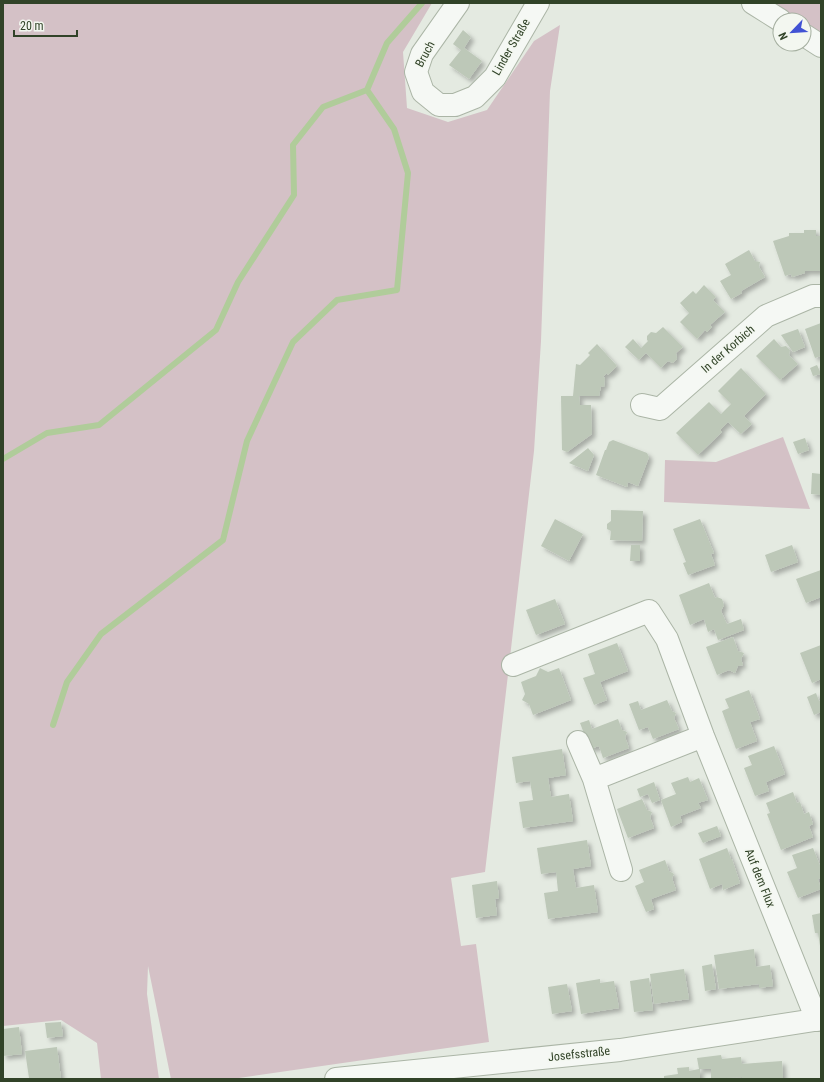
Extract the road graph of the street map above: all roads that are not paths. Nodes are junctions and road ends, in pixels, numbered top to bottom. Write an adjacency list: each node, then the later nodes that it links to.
1 (458, 3): 7 (street, Bruch)
2 (538, 3): 7 (street, Linder Straße)
3 (753, 3): 4 (street)
4 (772, 15)
5 (812, 40): 6 (street)
6 (821, 46)
7 (439, 105)
8 (821, 296): 9 (street, In der Korbich)
9 (642, 405)
10 (513, 665): 11 (street, Auf dem Flux)
11 (703, 736): 13 (street); 15 (street, Auf dem Flux)
12 (578, 742): 13 (street)
13 (594, 779): 14 (street)
14 (621, 870)
15 (819, 1020): 16 (street, Josefsstraße)
16 (336, 1079)

